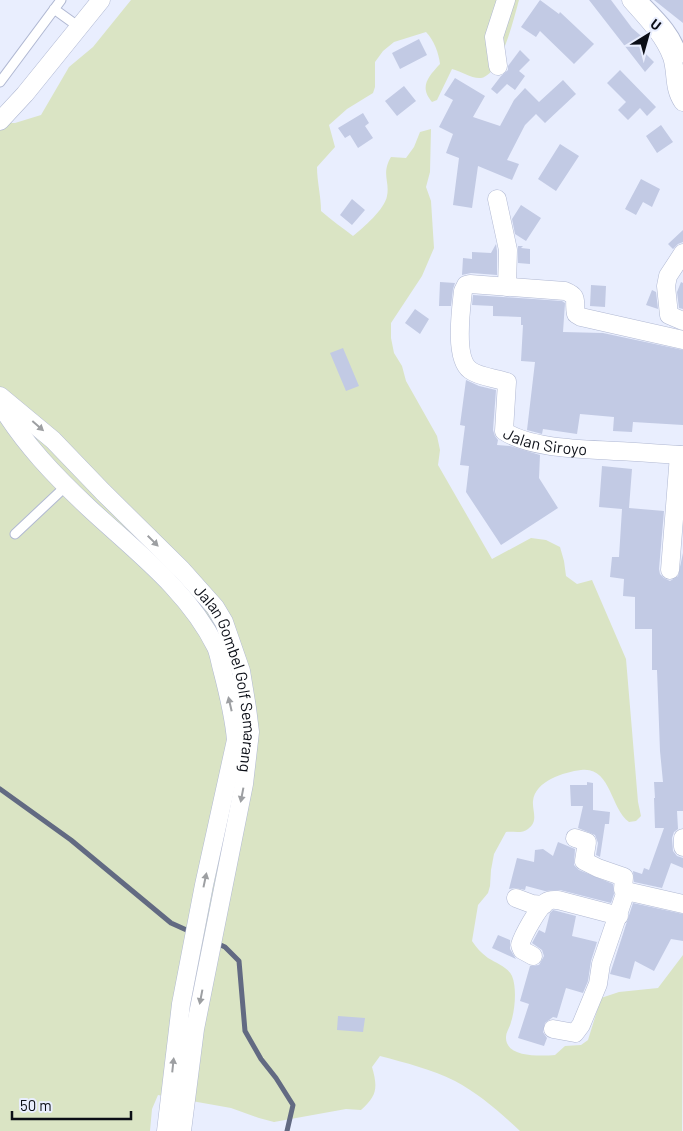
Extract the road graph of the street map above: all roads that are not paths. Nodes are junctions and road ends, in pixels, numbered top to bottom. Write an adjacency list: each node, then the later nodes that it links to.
1 (61, 0): 6 (lane)
2 (101, 0): 7 (street)
3 (506, 0): 9 (street)
4 (631, 0): 8 (street)
5 (643, 0): 8 (lane)
6 (54, 9): 7 (lane); 10 (lane)
7 (79, 27): 12 (street)
8 (680, 62): 11 (street)
9 (498, 66)
10 (0, 82)
11 (683, 102)
12 (0, 121)
13 (497, 199): 15 (street)
14 (683, 253): 16 (street)
15 (507, 287): 17 (street); 20 (street, Jalan Siroyo)
16 (683, 320)
17 (683, 340)
18 (0, 396): 22 (street, Jalan Gombel Golf Semarang, one-way to 22)
19 (0, 404): 21 (street, Jalan Gombel Golf Semarang)
20 (681, 455): 25 (street, Jalan Siroyo)
21 (66, 486): 23 (street, Jalan Gombel Golf Semarang); 24 (lane)
22 (103, 492): 23 (street); 27 (street, Jalan Gombel Golf Semarang, one-way to 27)
23 (88, 508): 27 (street, Jalan Gombel Golf Semarang)
24 (15, 534)
25 (677, 548): 26 (street, Jalan Siroyo)
26 (670, 570)
27 (224, 646): 36 (street, Jalan Gombel Golf Semarang, one-way to 27); 37 (street, Jalan Gombel Golf Semarang, one-way to 37)
28 (575, 838): 31 (street)
29 (683, 838): 30 (street)
30 (683, 847)
31 (626, 891): 33 (street); 35 (street)
32 (516, 898): 34 (street)
33 (683, 904)
34 (544, 905): 35 (street); 38 (street)
35 (619, 916): 39 (street)
36 (193, 939): 37 (street); 40 (street, Jalan Gombel Golf Semarang, one-way to 36)
37 (211, 947): 41 (street, Jalan Gombel Golf Semarang, one-way to 41)
38 (533, 956)
39 (553, 1029)
40 (166, 1131)
41 (182, 1131)

